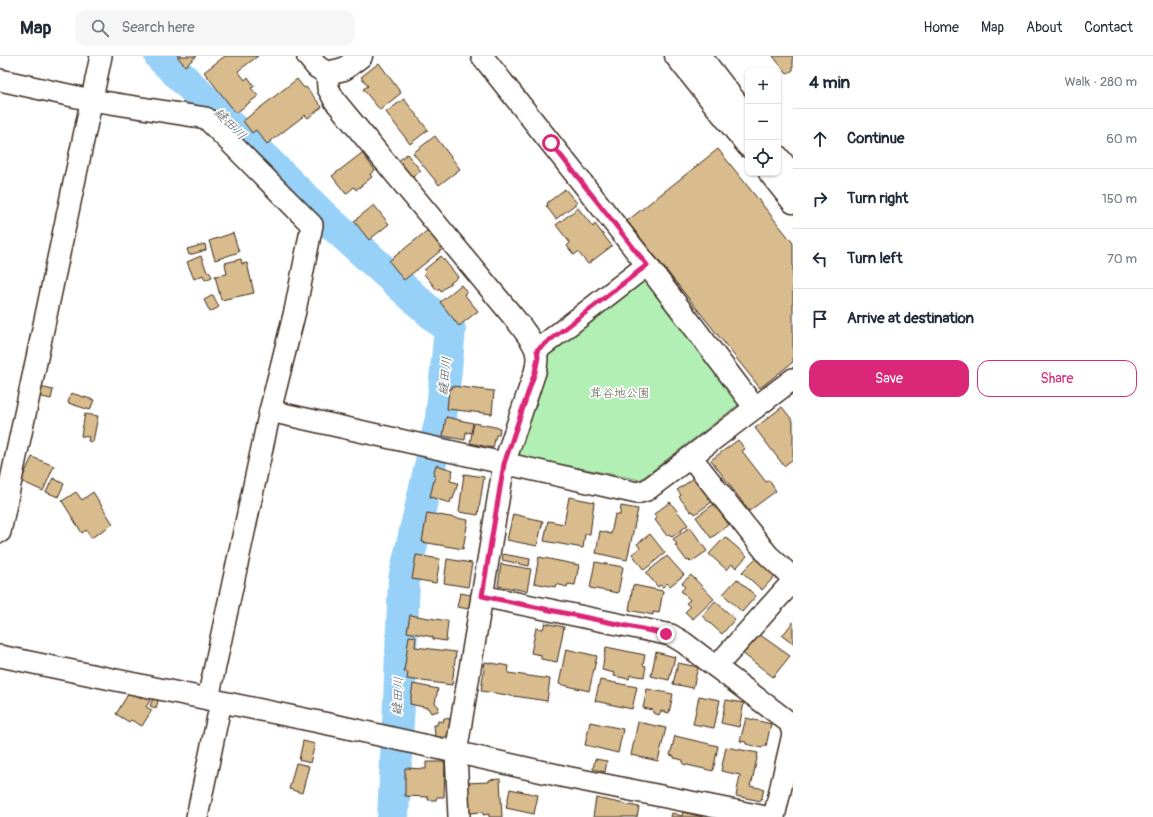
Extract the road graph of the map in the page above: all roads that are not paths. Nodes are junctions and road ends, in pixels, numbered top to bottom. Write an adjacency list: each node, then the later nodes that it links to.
1 (101, 56): 9 (street)
2 (308, 56): 7 (street)
3 (361, 56): 7 (street)
4 (482, 56): 16 (street)
5 (676, 56): 11 (street)
6 (700, 56): 10 (street)
7 (326, 73): 17 (street)
8 (0, 80): 9 (street)
9 (91, 100): 20 (street); 23 (street)
10 (745, 114)
11 (745, 142)
12 (781, 161): 14 (street)
13 (772, 176): 15 (street)
14 (793, 176)
15 (793, 202)
16 (647, 265): 17 (street); 19 (street)
17 (537, 350): 22 (street)
18 (793, 379): 19 (street)
19 (755, 408): 21 (street)
20 (270, 411): 22 (street); 29 (street)
21 (691, 457): 22 (street); 24 (street)
22 (504, 464): 26 (street)
23 (0, 532)
24 (793, 578)
25 (793, 581): 28 (street)
26 (482, 596): 28 (street); 30 (street)
27 (0, 656): 29 (street)
28 (716, 667): 31 (street)
29 (214, 701): 30 (street); 32 (street)
30 (456, 753): 33 (street); 34 (street)
31 (791, 755): 35 (street)
32 (197, 817)
33 (459, 817)
34 (766, 817)
35 (774, 817)

